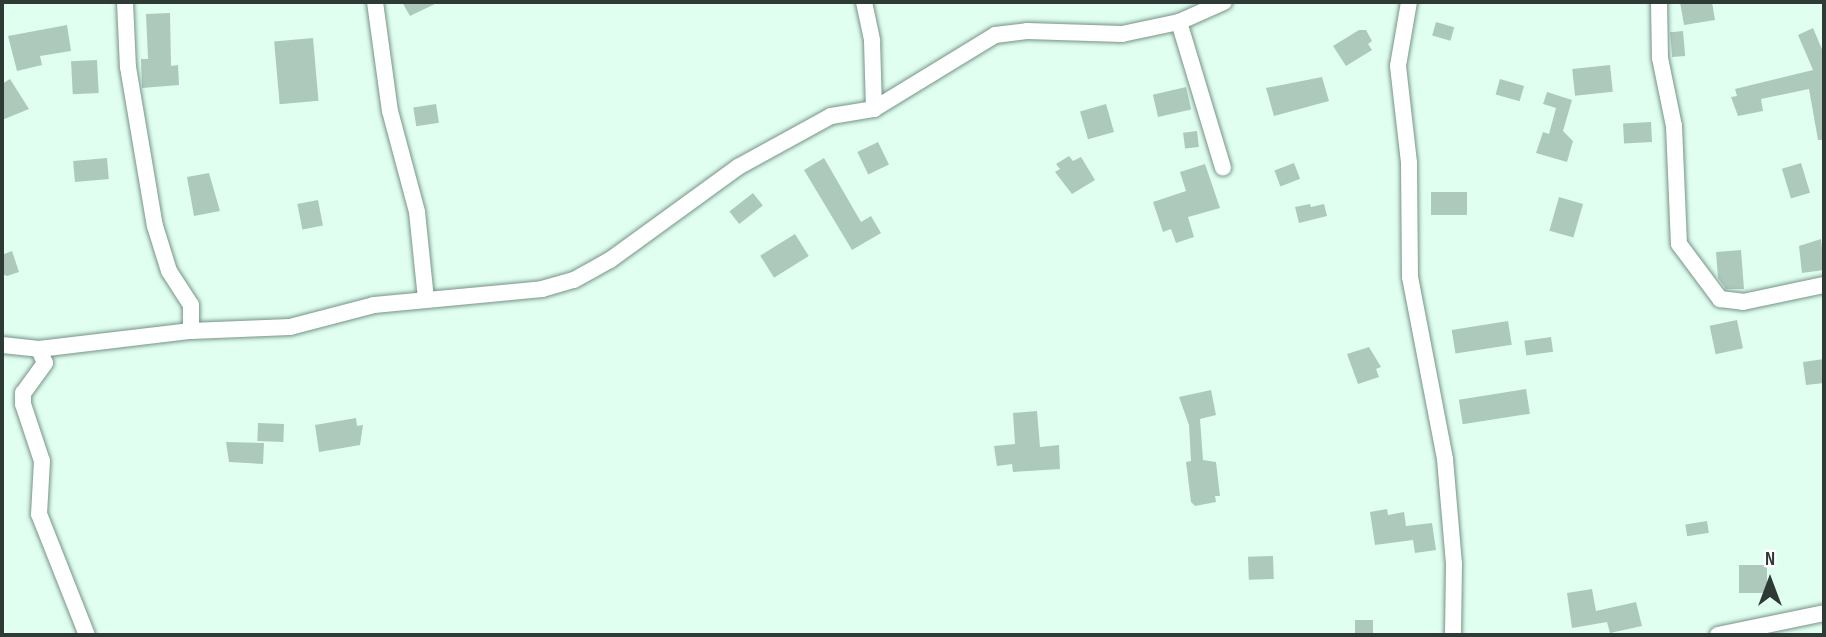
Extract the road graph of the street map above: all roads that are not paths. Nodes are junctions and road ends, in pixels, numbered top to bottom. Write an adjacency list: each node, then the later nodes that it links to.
1 (125, 2): 12 (street)
2 (374, 2): 11 (street)
3 (864, 2): 8 (street)
4 (1224, 2): 7 (street)
5 (1409, 2): 17 (street)
6 (1659, 2): 10 (street)
7 (1179, 22): 8 (street); 9 (street)
8 (874, 109): 11 (street)
9 (1223, 168)
10 (1824, 285)
11 (426, 299): 12 (street)
12 (191, 331): 14 (street)
13 (2, 345): 14 (street)
14 (39, 349): 16 (street)
15 (1824, 613): 18 (street)
16 (87, 635)
17 (1454, 635)
18 (1718, 635)

